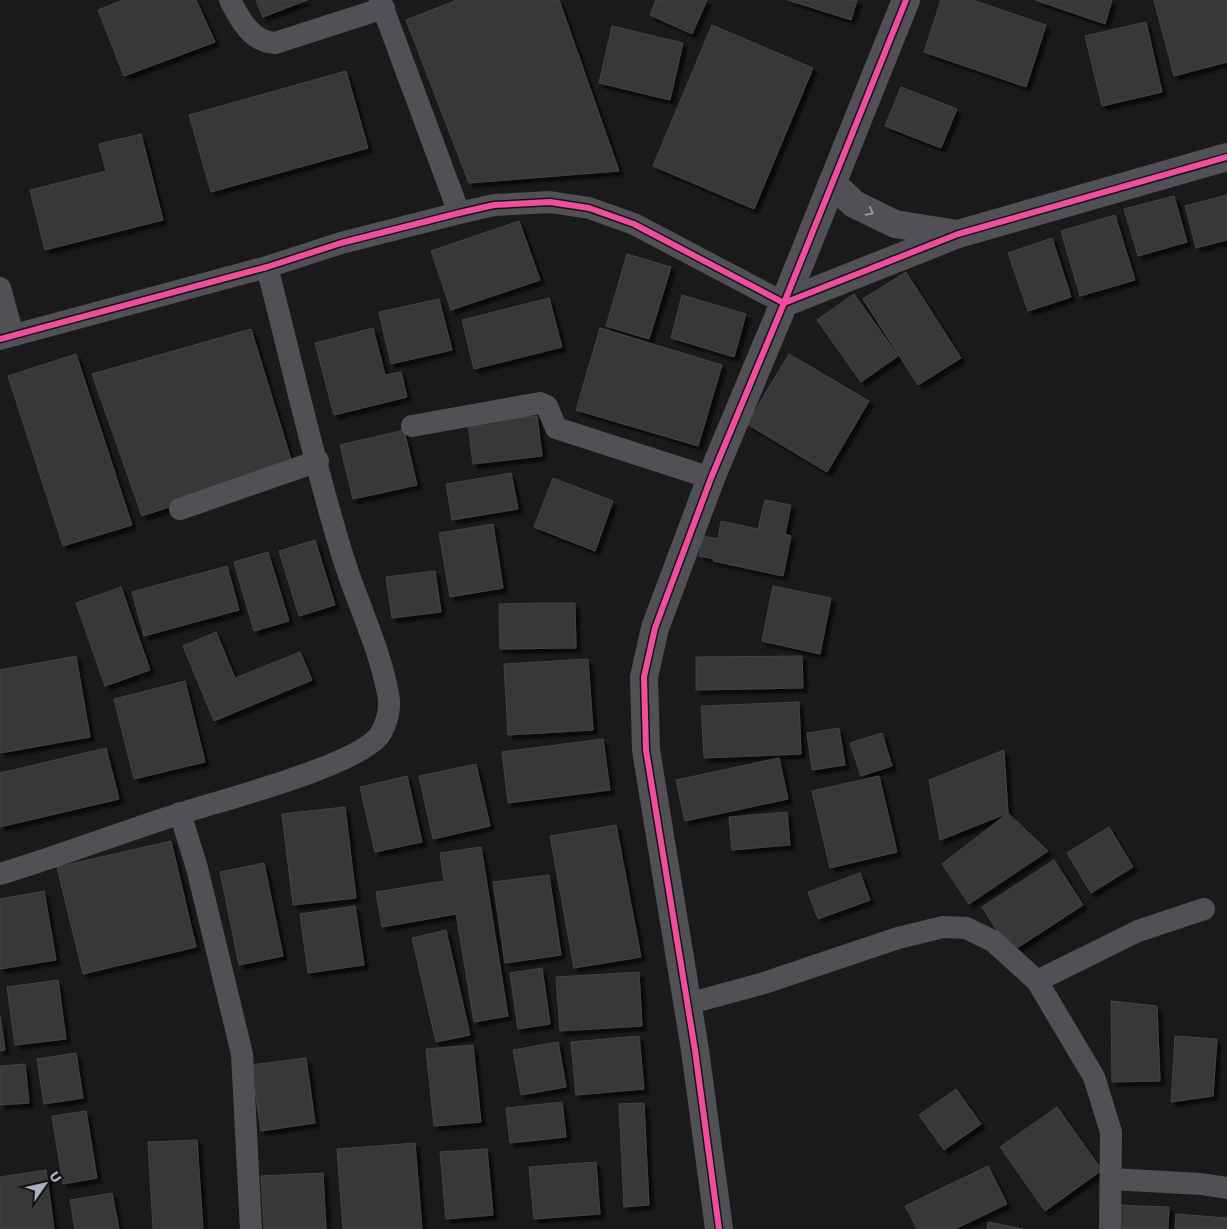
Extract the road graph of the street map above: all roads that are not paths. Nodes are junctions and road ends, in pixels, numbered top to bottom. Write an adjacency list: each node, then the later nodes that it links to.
1 (230, 0): 3 (street)
2 (906, 0): 5 (street)
3 (382, 4): 6 (street)
4 (1227, 157): 7 (street)
5 (832, 182): 7 (street, one-way to 7); 10 (street)
6 (459, 213): 8 (street); 10 (street)
7 (958, 234): 10 (street)
8 (267, 267): 11 (street); 13 (street)
9 (0, 288): 11 (street)
10 (784, 303): 14 (street)
11 (6, 337)
12 (412, 426): 14 (street)
13 (318, 462): 15 (street); 16 (street)
14 (711, 478): 20 (street)
15 (180, 509)
16 (180, 813): 17 (street); 23 (street)
17 (0, 874)
18 (1204, 910): 19 (street)
19 (1037, 981): 20 (street); 21 (street)
20 (687, 1004): 24 (street)
21 (1111, 1179): 22 (street); 25 (street)
22 (1227, 1188)
23 (251, 1229)
24 (719, 1229)
25 (1110, 1229)

